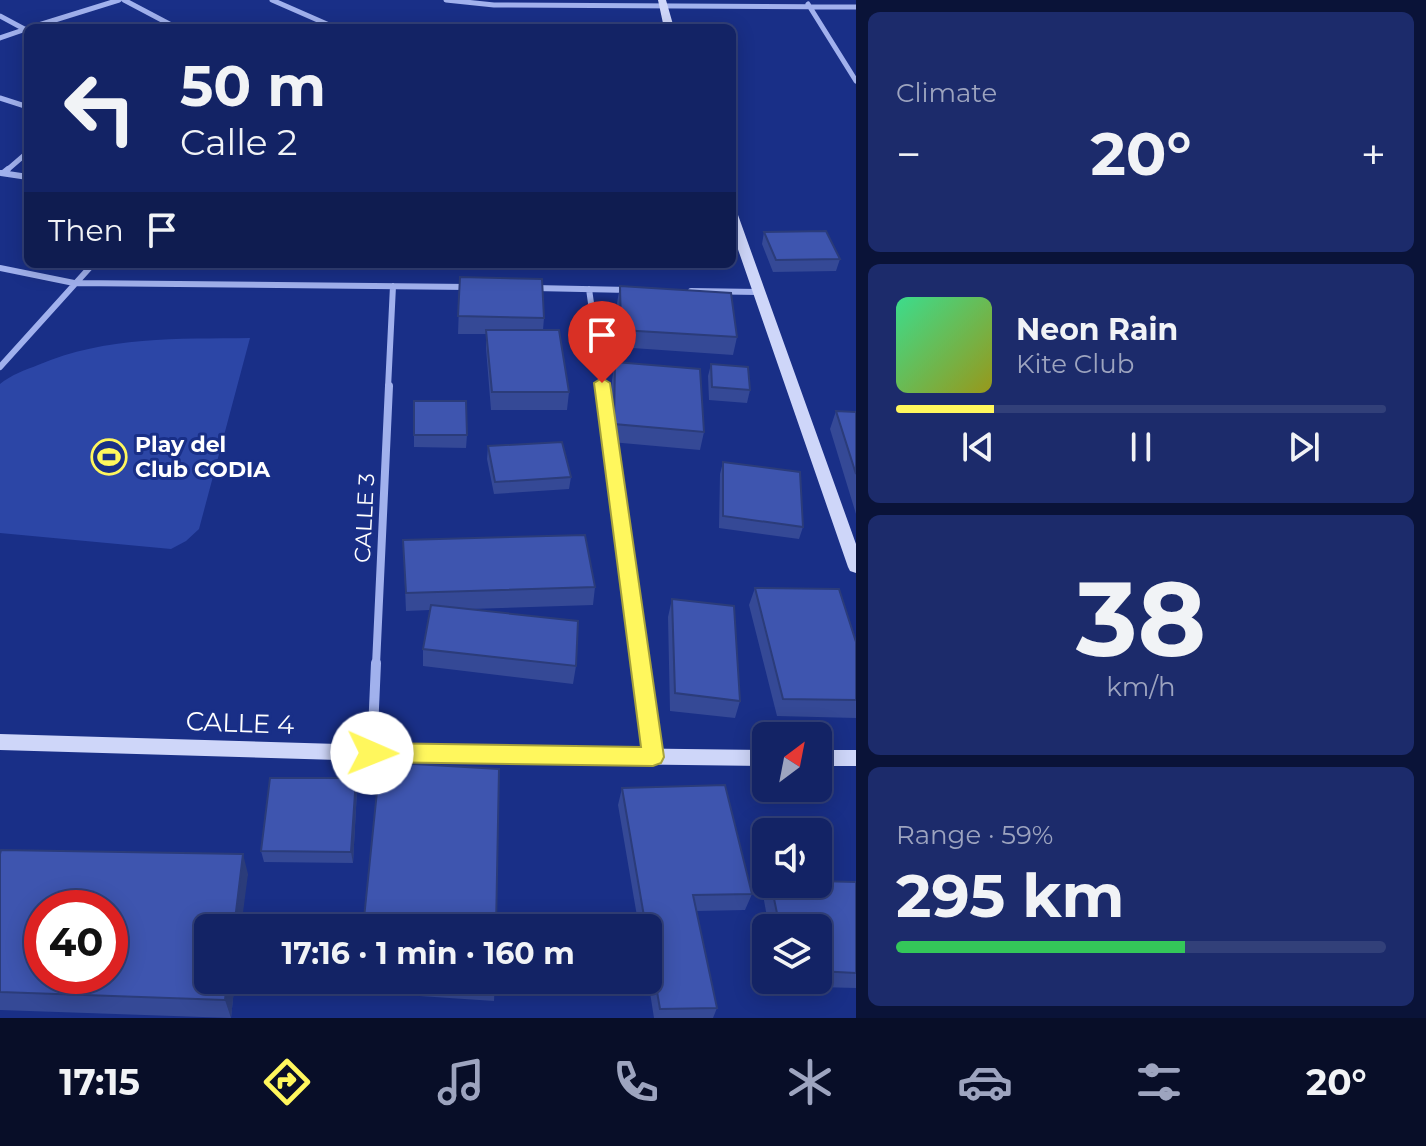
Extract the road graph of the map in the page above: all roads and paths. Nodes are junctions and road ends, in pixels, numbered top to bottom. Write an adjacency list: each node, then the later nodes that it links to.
1 (122, 0): 8 (street); 9 (street)
2 (272, 0): 10 (street)
3 (446, 0): 5 (street)
4 (807, 2): 5 (street); 6 (street); 15 (street)
5 (663, 3): 11 (street)
6 (856, 7)
7 (0, 16): 12 (street)
8 (44, 24)
9 (169, 24)
10 (327, 24)
11 (668, 24)
12 (24, 27)
13 (24, 30): 14 (street)
14 (0, 38)
15 (855, 78)
16 (0, 98): 17 (street)
17 (24, 106)
18 (24, 155): 19 (street)
19 (1, 173): 20 (street)
20 (24, 176)
21 (736, 227): 31 (street)
22 (0, 268): 24 (street)
23 (89, 268): 24 (street)
24 (74, 283): 25 (street); 32 (street)
25 (393, 286): 26 (street); 35 (street, CALLE 3)
26 (483, 287)
27 (529, 288): 28 (street)
28 (589, 289): 29 (street); 36 (street)
29 (635, 290)
30 (681, 290): 31 (street)
31 (758, 292): 33 (street)
32 (0, 367)
33 (856, 567)
34 (0, 742): 35 (street, CALLE 4)
35 (372, 753): 36 (street, CALLE 4)
36 (653, 757): 37 (street, CALLE 4)
37 (752, 758)
38 (832, 758): 39 (street)
39 (856, 758)

